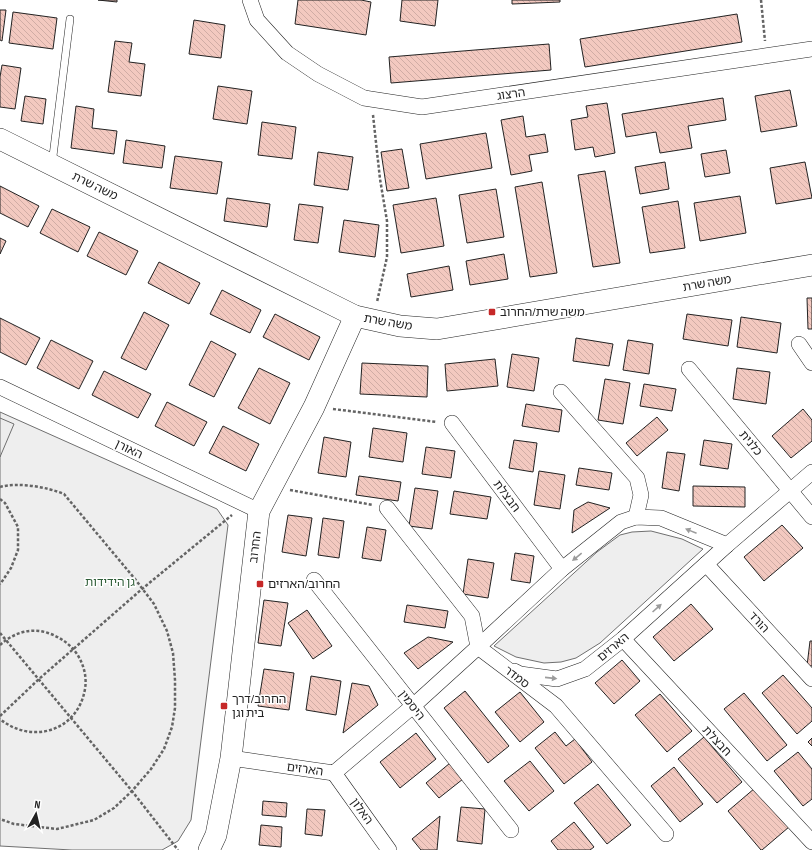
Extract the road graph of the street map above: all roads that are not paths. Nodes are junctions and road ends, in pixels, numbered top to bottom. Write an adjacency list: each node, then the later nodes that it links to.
1 (250, 0): 3 (street, הרצוג)
2 (70, 19): 5 (lane)
3 (812, 49)
4 (0, 139): 5 (street, משה שרת)
5 (52, 165): 7 (street, משה שרת)
6 (812, 265): 7 (street, משה שרת)
7 (364, 318): 16 (street, החרוב)
8 (799, 344): 9 (street)
9 (812, 363)
10 (689, 369): 15 (street, כלנית)
11 (0, 387): 16 (street, האורן)
12 (561, 392): 18 (street)
13 (452, 423): 22 (street, חבצלת)
14 (812, 472): 15 (street, הארזים)
15 (790, 491): 19 (street, כלנית); 20 (street, הארזים)
16 (252, 508): 28 (street, החרוב)
17 (387, 508): 25 (street)
18 (636, 517): 20 (street, הארזים, one-way to 18); 22 (street, הארזים, one-way to 22)
19 (812, 517)
20 (727, 545): 21 (street, הארזים)
21 (706, 564): 24 (street, הארזים, one-way to 21); 26 (street, הורד)
22 (562, 569): 25 (street, הארזים)
23 (314, 580): 27 (street, היסמין)
24 (623, 639): 25 (street, הארזים, one-way to 24); 33 (street, חבצלת)
25 (478, 648): 27 (street, הארזים); 32 (street, סמדר)
26 (812, 679)
27 (413, 706): 29 (street, הארזים); 31 (street, היסמין)
28 (230, 758): 29 (street, הארזים); 30 (street, החרוב)
29 (334, 773): 36 (street, האלון)
30 (219, 823): 34 (street, החרוב); 35 (street, החרוב)
31 (510, 830)
32 (666, 834)
33 (812, 842)
34 (208, 850)
35 (222, 850)
36 (389, 850)

